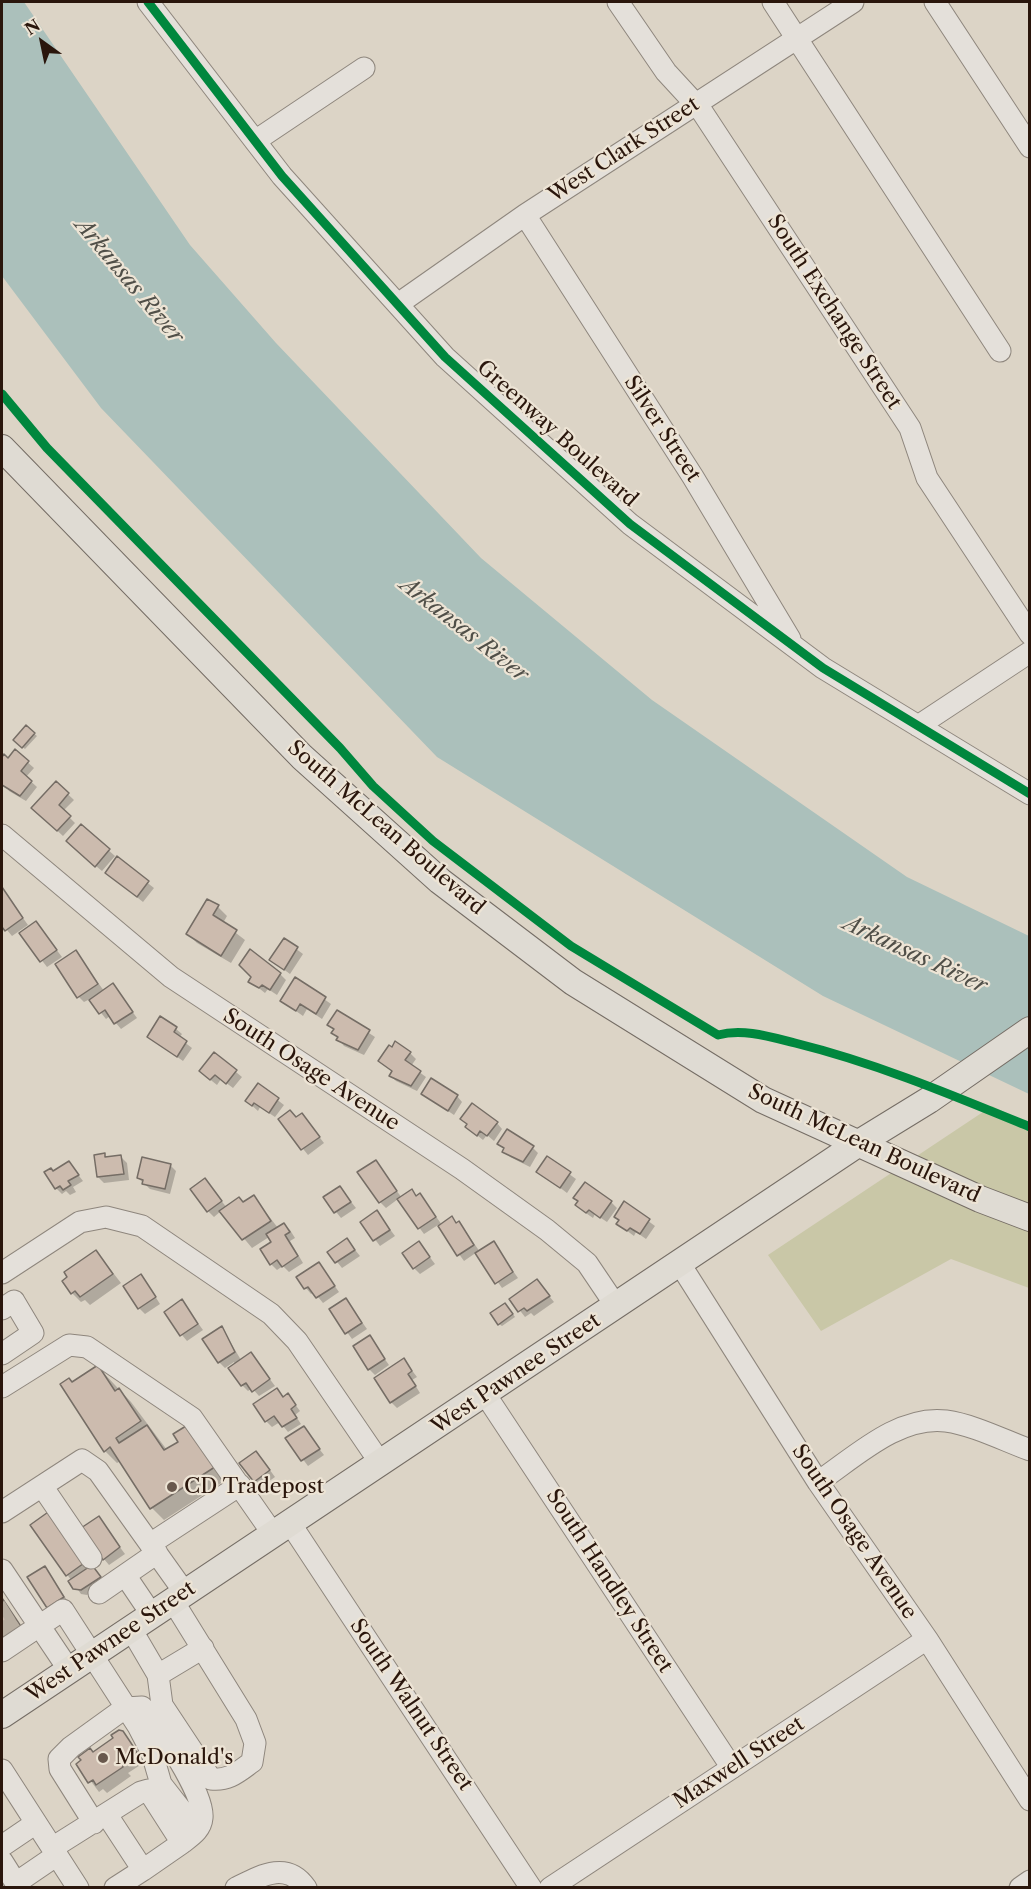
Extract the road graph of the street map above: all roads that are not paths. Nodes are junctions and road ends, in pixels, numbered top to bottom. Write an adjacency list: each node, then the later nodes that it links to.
1 (148, 2): 9 (street, Greenway Boulevard)
2 (618, 2): 8 (street, South Exchange Street)
3 (773, 2): 6 (street)
4 (854, 2): 6 (street, West Clark Street)
5 (935, 2): 10 (street)
6 (797, 38): 8 (street, West Clark Street); 13 (street)
7 (364, 68): 9 (street)
8 (696, 104): 11 (street, West Clark Street); 15 (street, South Exchange Street)
9 (255, 141): 12 (street, Greenway Boulevard)
10 (1029, 147)
11 (525, 215): 12 (street, West Clark Street); 16 (street, Silver Street)
12 (398, 304): 16 (street, Greenway Boulevard)
13 (1000, 351)
14 (2, 448): 22 (main road, South McLean Boulevard)
15 (1029, 634)
16 (793, 646): 18 (street, Greenway Boulevard)
17 (1029, 652): 18 (street)
18 (918, 726): 19 (street, Greenway Boulevard)
19 (1029, 794)
20 (2, 835): 26 (street, South Osage Avenue)
21 (1029, 1030): 22 (main road, West Pawnee Street)
22 (859, 1143): 23 (main road, South McLean Boulevard); 24 (main road, West Pawnee Street)
23 (1029, 1218)
24 (680, 1264): 26 (main road, West Pawnee Street); 33 (street, South Osage Avenue)
25 (2, 1274): 32 (street)
26 (616, 1306): 30 (main road, West Pawnee Street)
27 (2, 1310): 28 (street)
28 (2, 1354)
29 (2, 1387): 34 (street, South Walnut Street)
30 (485, 1394): 32 (main road, West Pawnee Street); 54 (street, South Handley Street)
31 (1029, 1450): 33 (street)
32 (381, 1464): 37 (main road, West Pawnee Street)
33 (818, 1482): 46 (street, South Osage Avenue)
34 (240, 1485): 37 (street, South Walnut Street); 38 (street)
35 (42, 1486): 36 (street); 38 (street); 39 (street)
36 (2, 1512)
37 (282, 1529): 43 (main road, West Pawnee Street); 70 (street, South Walnut Street)
38 (154, 1548): 41 (street); 43 (street)
39 (91, 1558)
40 (2, 1571): 44 (street)
41 (125, 1575): 42 (street); 43 (street)
42 (99, 1593)
43 (170, 1603): 45 (main road, West Pawnee Street); 47 (street)
44 (24, 1615): 48 (street); 49 (street); 50 (street)
45 (131, 1629): 49 (main road, West Pawnee Street); 51 (street)
46 (927, 1639): 54 (street, Maxwell Street); 56 (street, South Osage Avenue)
47 (203, 1648): 51 (street); 51 (street)
48 (2, 1651)
49 (92, 1655): 50 (main road, West Pawnee Street); 52 (street)
50 (69, 1670): 53 (main road, West Pawnee Street)
51 (158, 1675)
52 (125, 1708): 57 (street); 59 (street); 59 (street)
53 (2, 1716)
54 (732, 1768): 71 (street, Maxwell Street)
55 (4, 1779): 58 (street)
56 (1029, 1800)
57 (101, 1819): 59 (street); 61 (street); 63 (street)
58 (36, 1823): 60 (street); 61 (street)
59 (190, 1836): 63 (street)
60 (2, 1846)
61 (55, 1852): 65 (street); 66 (street)
62 (2, 1861): 65 (street)
63 (143, 1869): 67 (street)
64 (1029, 1881): 72 (street)
65 (17, 1885)
66 (78, 1887)
67 (115, 1887)
68 (236, 1887): 69 (street)
69 (305, 1887)
70 (531, 1887)
71 (550, 1887)
72 (1020, 1887)

